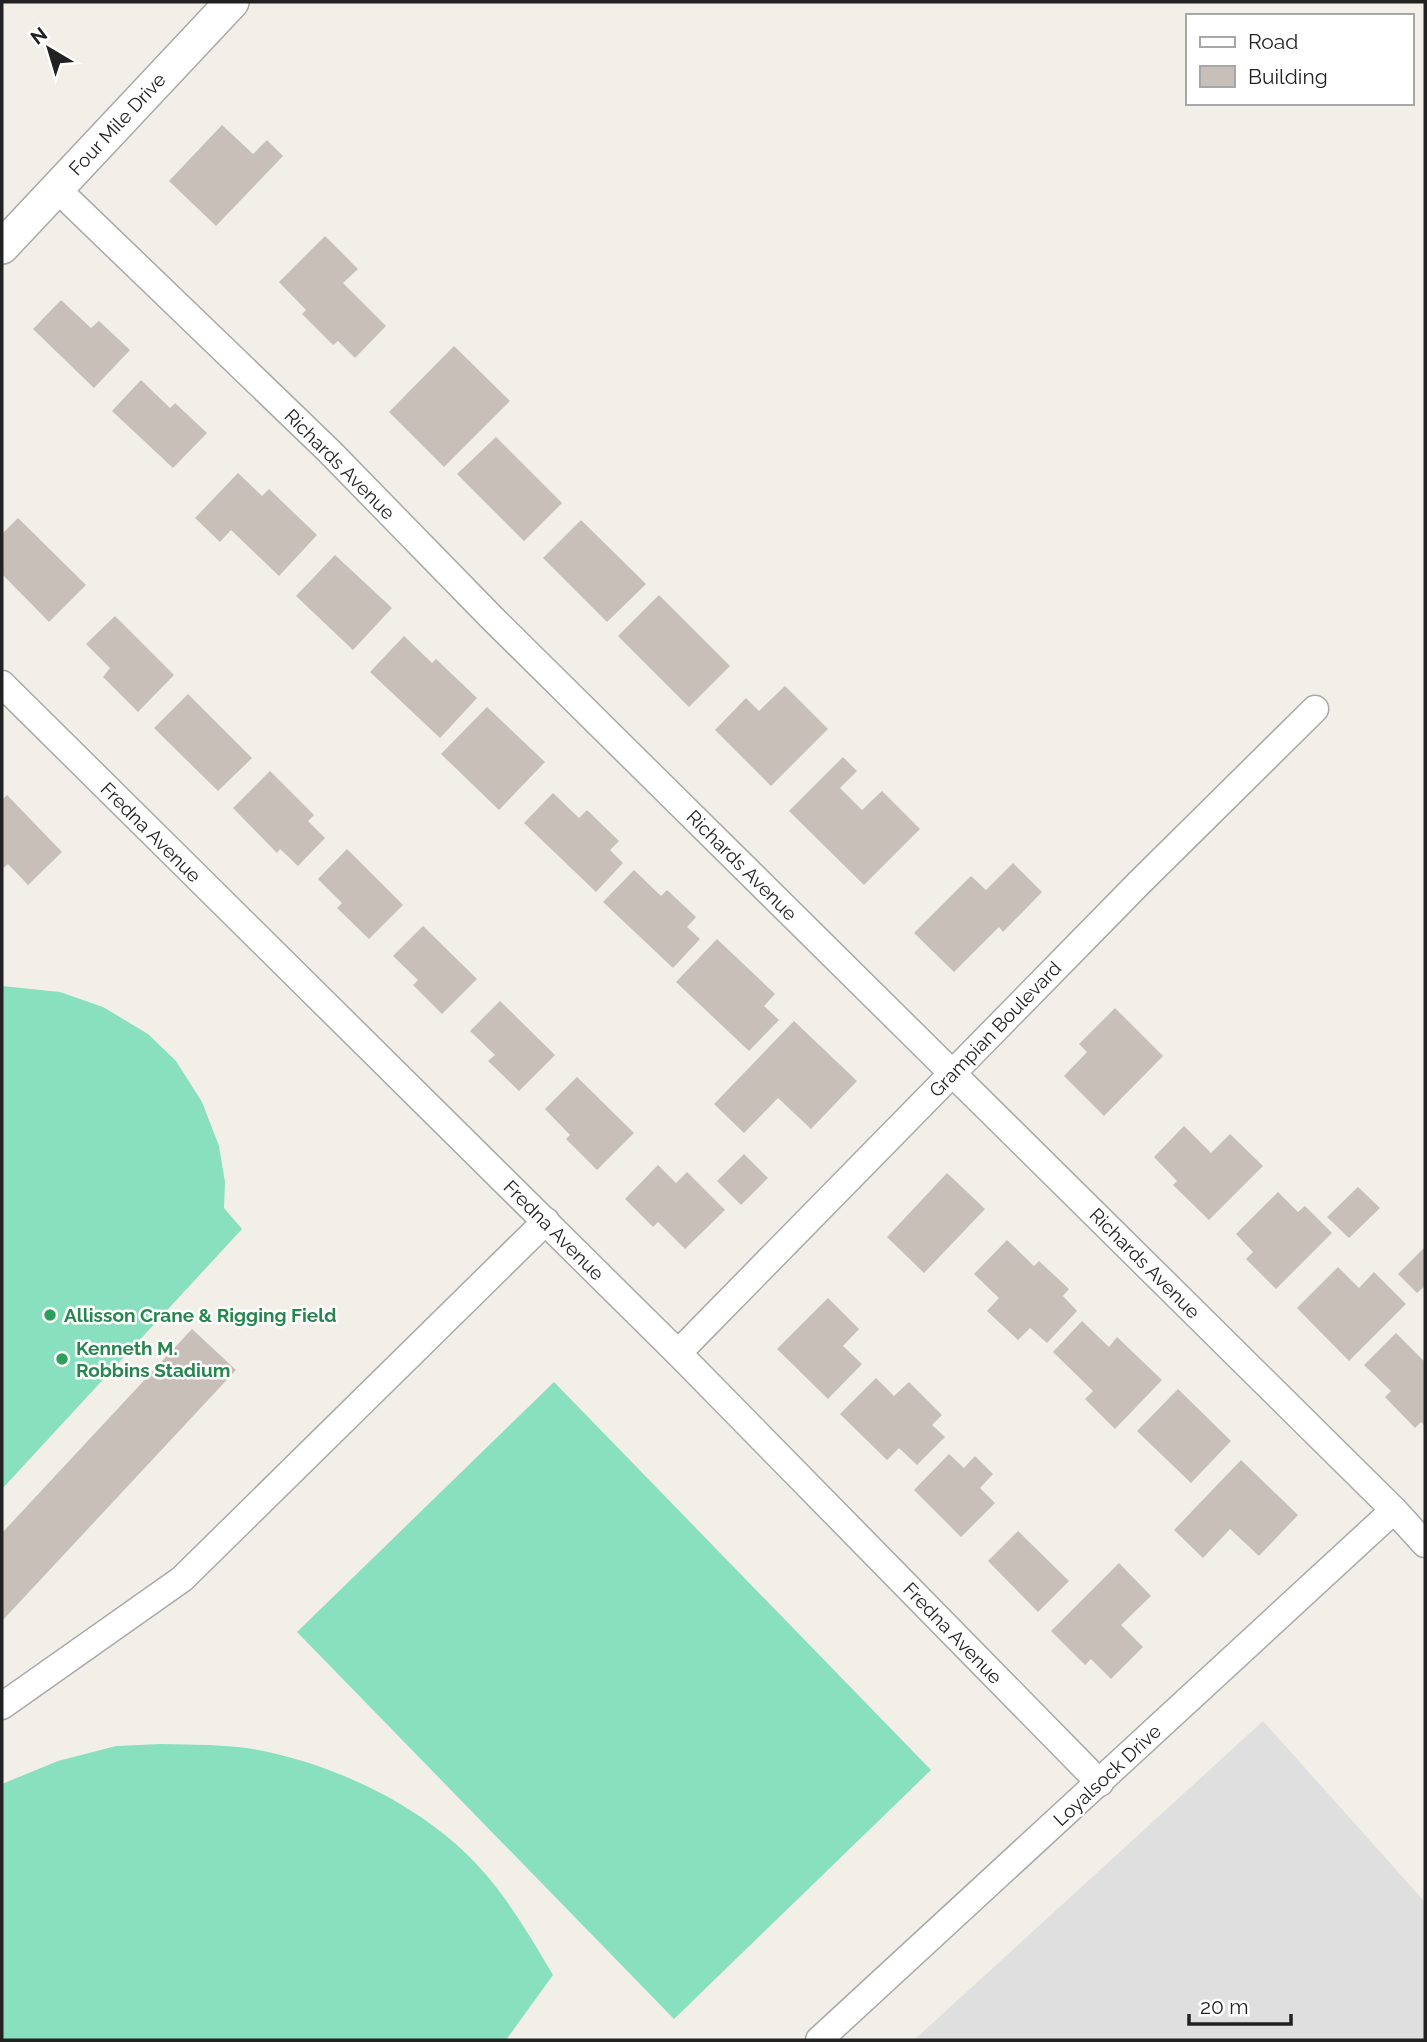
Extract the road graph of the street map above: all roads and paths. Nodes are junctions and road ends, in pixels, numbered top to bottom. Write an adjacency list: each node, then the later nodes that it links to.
1 (232, 2): 2 (street, Four Mile Drive)
2 (56, 188): 3 (street, Four Mile Drive); 6 (street, Richards Avenue)
3 (2, 247)
4 (2, 684): 7 (street, Fredna Avenue)
5 (1315, 709): 6 (street, Grampian Boulevard)
6 (953, 1072): 8 (street, Grampian Boulevard); 9 (street, Richards Avenue)
7 (546, 1221): 8 (street, Fredna Avenue); 11 (street)
8 (678, 1353): 12 (street, Fredna Avenue)
9 (1395, 1510): 10 (street, Richards Avenue); 12 (street, Loyalsock Drive)
10 (1425, 1544)
11 (2, 1706)
12 (1100, 1783): 13 (street, Loyalsock Drive)
13 (820, 2040)

